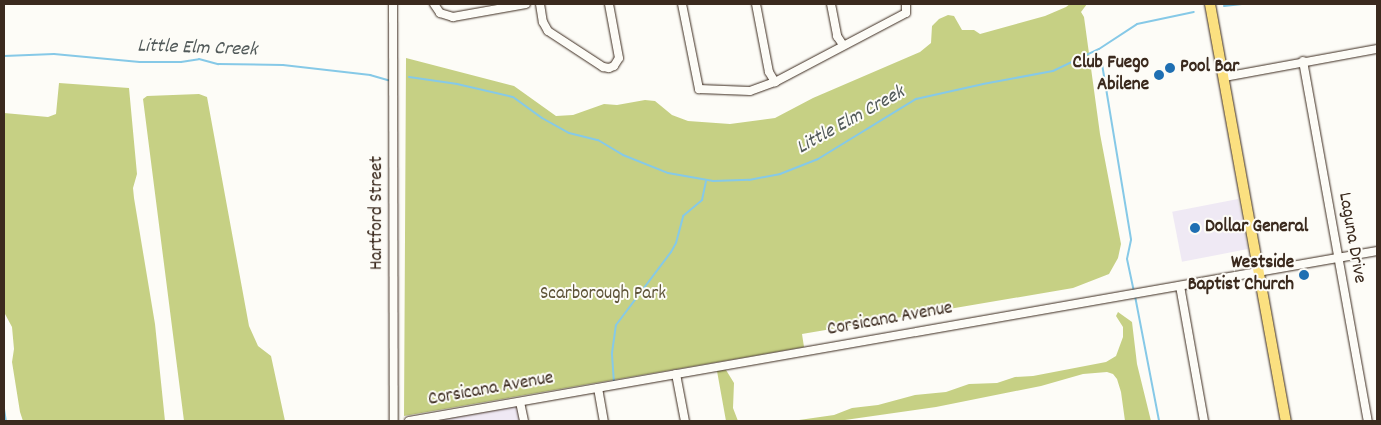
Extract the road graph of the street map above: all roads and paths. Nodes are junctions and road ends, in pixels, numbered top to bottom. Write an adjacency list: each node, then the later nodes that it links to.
1 (393, 4): 23 (street, Hartford Street)
2 (434, 4): 3 (street)
3 (526, 4)
4 (540, 4): 5 (street)
5 (609, 4)
6 (682, 4): 15 (street)
7 (756, 4): 15 (street)
8 (831, 4): 11 (street)
9 (906, 4): 11 (street)
10 (1210, 4): 14 (main road)
11 (842, 45): 15 (street)
12 (1377, 48): 13 (street)
13 (1303, 61): 14 (street); 17 (street, Laguna Drive)
14 (1224, 77): 18 (main road)
15 (775, 82)
16 (1377, 251): 17 (street, Corsicana Avenue)
17 (1339, 258): 18 (street, Corsicana Avenue); 30 (street, Laguna Drive)
18 (1259, 273): 19 (street, Corsicana Avenue); 29 (main road)
19 (1180, 286): 20 (street, Corsicana Avenue); 28 (street)
20 (676, 374): 21 (street, Corsicana Avenue); 27 (street)
21 (598, 388): 22 (street, Corsicana Avenue); 26 (street)
22 (520, 402): 24 (street, Corsicana Avenue); 25 (street)
23 (394, 421)
24 (409, 421)
25 (524, 421)
26 (604, 421)
27 (685, 421)
28 (1204, 421)
29 (1286, 421)
30 (1368, 421)

